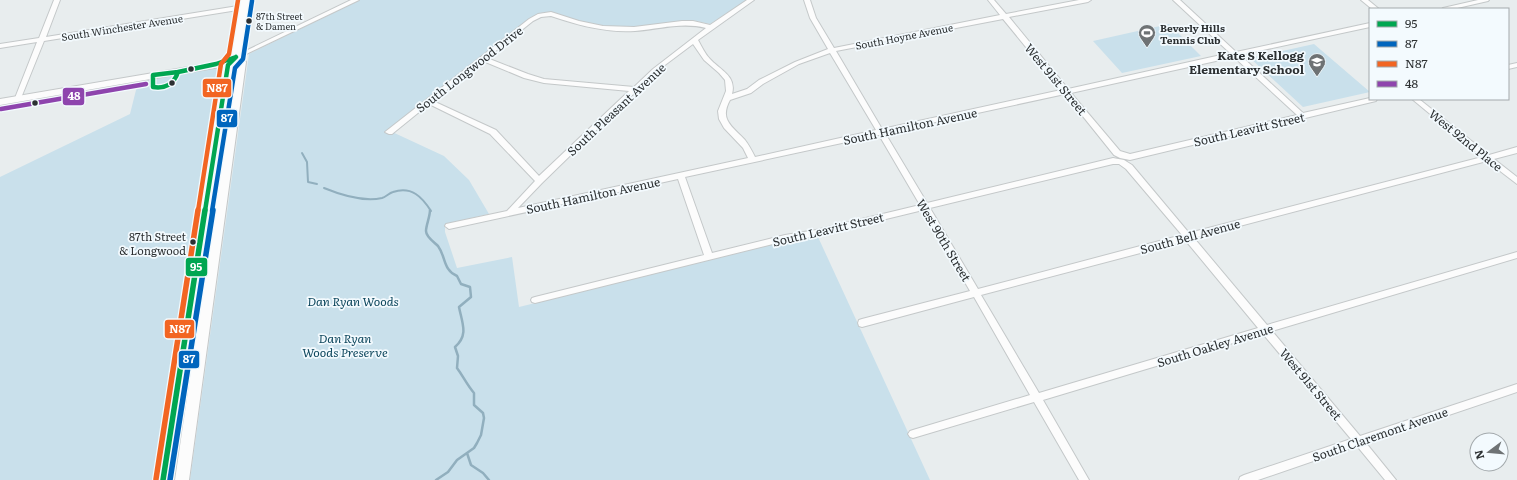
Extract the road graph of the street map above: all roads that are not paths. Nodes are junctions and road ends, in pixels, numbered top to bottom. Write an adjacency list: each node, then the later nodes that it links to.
1 (57, 0): 16 (street)
2 (356, 0): 21 (street)
3 (752, 0): 15 (street, South Pleasant Avenue)
4 (807, 0): 19 (street, West 90th Street)
5 (991, 0): 13 (street, West 91st Street)
6 (1088, 0): 13 (street, South Hoyne Avenue)
7 (1176, 0): 20 (street)
8 (1364, 0): 11 (street)
9 (1486, 0): 12 (street)
10 (244, 4): 16 (street, South Winchester Avenue); 21 (main road)
11 (1375, 8)
12 (1450, 8)
13 (1005, 16): 19 (street, South Hoyne Avenue); 24 (street, West 91st Street)
14 (1369, 25): 20 (street, South Hamilton Avenue)
15 (711, 28): 17 (street, South Pleasant Avenue); 22 (street, South Longwood Drive)
16 (42, 39): 18 (street, South Winchester Avenue); 25 (street)
17 (695, 41): 23 (street, South Pleasant Avenue); 26 (street)
18 (0, 46)
19 (832, 50): 26 (street, South Hoyne Avenue); 33 (street, West 90th Street)
20 (1236, 55): 24 (street, South Hamilton Avenue); 31 (street)
21 (236, 57): 25 (street); 55 (main road); 56 (main road)
22 (483, 59): 23 (street); 29 (street, South Longwood Drive)
23 (636, 89): 39 (street, South Pleasant Avenue)
24 (1067, 92): 33 (street, South Hamilton Avenue); 36 (street, West 91st Street)
25 (18, 98): 30 (street)
26 (728, 98): 37 (street)
27 (1370, 100): 31 (street, South Leavitt Street)
28 (1416, 100): 35 (street, West 92nd Place)
29 (428, 101): 32 (street, South Longwood Drive); 39 (street)
30 (0, 102)
31 (1302, 116): 36 (street, South Leavitt Street)
32 (389, 132)
33 (880, 132): 37 (street, South Hamilton Avenue); 41 (street, West 90th Street)
34 (1517, 150): 35 (street, South Bell Avenue)
35 (1488, 157): 40 (street, West 92nd Place); 44 (street, South Bell Avenue)
36 (1122, 159): 41 (street, South Leavitt Street); 44 (street, West 91st Street)
37 (753, 160): 38 (street, South Hamilton Avenue)
38 (681, 176): 42 (street, South Hamilton Avenue); 46 (street)
39 (539, 181): 42 (street, South Pleasant Avenue)
40 (1517, 181)
41 (924, 206): 46 (street, South Leavitt Street); 47 (street, West 90th Street)
42 (508, 214): 43 (street, South Hamilton Avenue)
43 (449, 226)
44 (1188, 237): 47 (street, South Bell Avenue); 50 (street, West 91st Street)
45 (1517, 255): 50 (street, South Oakley Avenue)
46 (709, 257): 48 (street, South Leavitt Street)
47 (976, 293): 49 (street, South Bell Avenue); 52 (street, West 90th Street)
48 (535, 300)
49 (862, 323)
50 (1265, 330): 52 (street, South Oakley Avenue); 54 (street, West 91st Street)
51 (1517, 388): 54 (street, South Claremont Avenue)
52 (1036, 398): 53 (street, South Oakley Avenue); 57 (street, West 90th Street)
53 (913, 434)
54 (1358, 441): 58 (street, South Claremont Avenue); 59 (street, West 91st Street)
55 (163, 480)
56 (182, 480)
57 (1084, 480)
58 (1244, 480)
59 (1391, 480)

